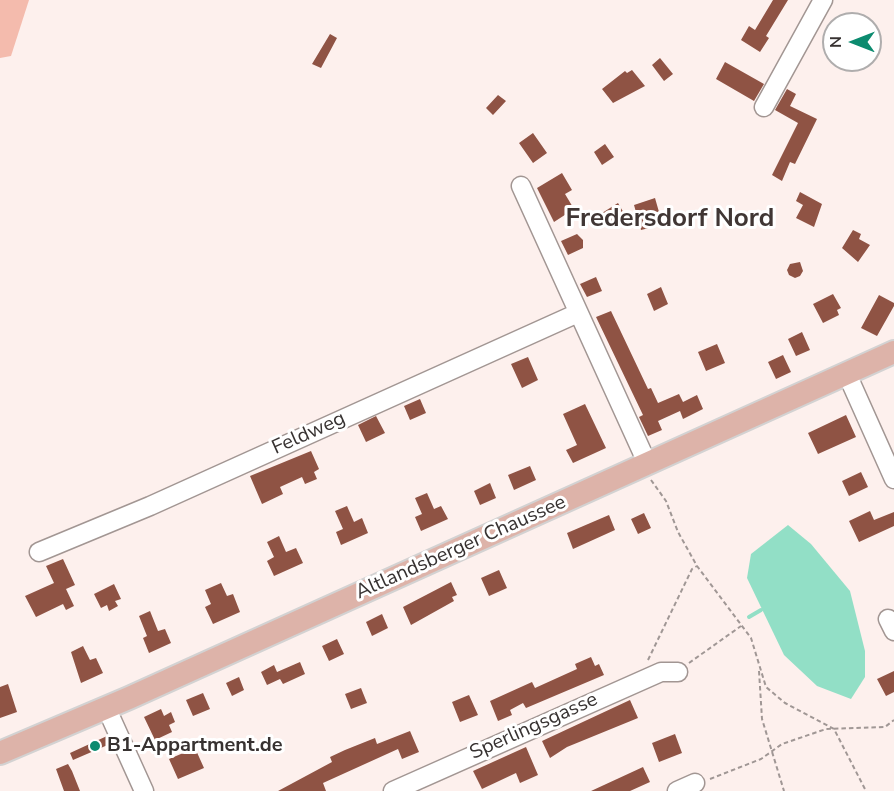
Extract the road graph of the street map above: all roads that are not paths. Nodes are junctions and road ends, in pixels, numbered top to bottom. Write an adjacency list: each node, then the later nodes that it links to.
1 (823, 0): 2 (street)
2 (764, 107)
3 (521, 186): 4 (street)
4 (578, 313): 7 (street); 9 (street, Feldweg)
5 (894, 352): 6 (main road, Altlandsberger Chaussee)
6 (847, 374): 7 (main road, Altlandsberger Chaussee); 8 (street)
7 (649, 471): 11 (main road, Altlandsberger Chaussee)
8 (894, 479)
9 (39, 552)
10 (678, 672): 15 (street, Sperlingsgasse)
11 (106, 707): 12 (main road, Altlandsberger Chaussee); 14 (street)
12 (0, 753)
13 (701, 782): 16 (street)
14 (144, 791)
15 (393, 791)
16 (677, 791)

